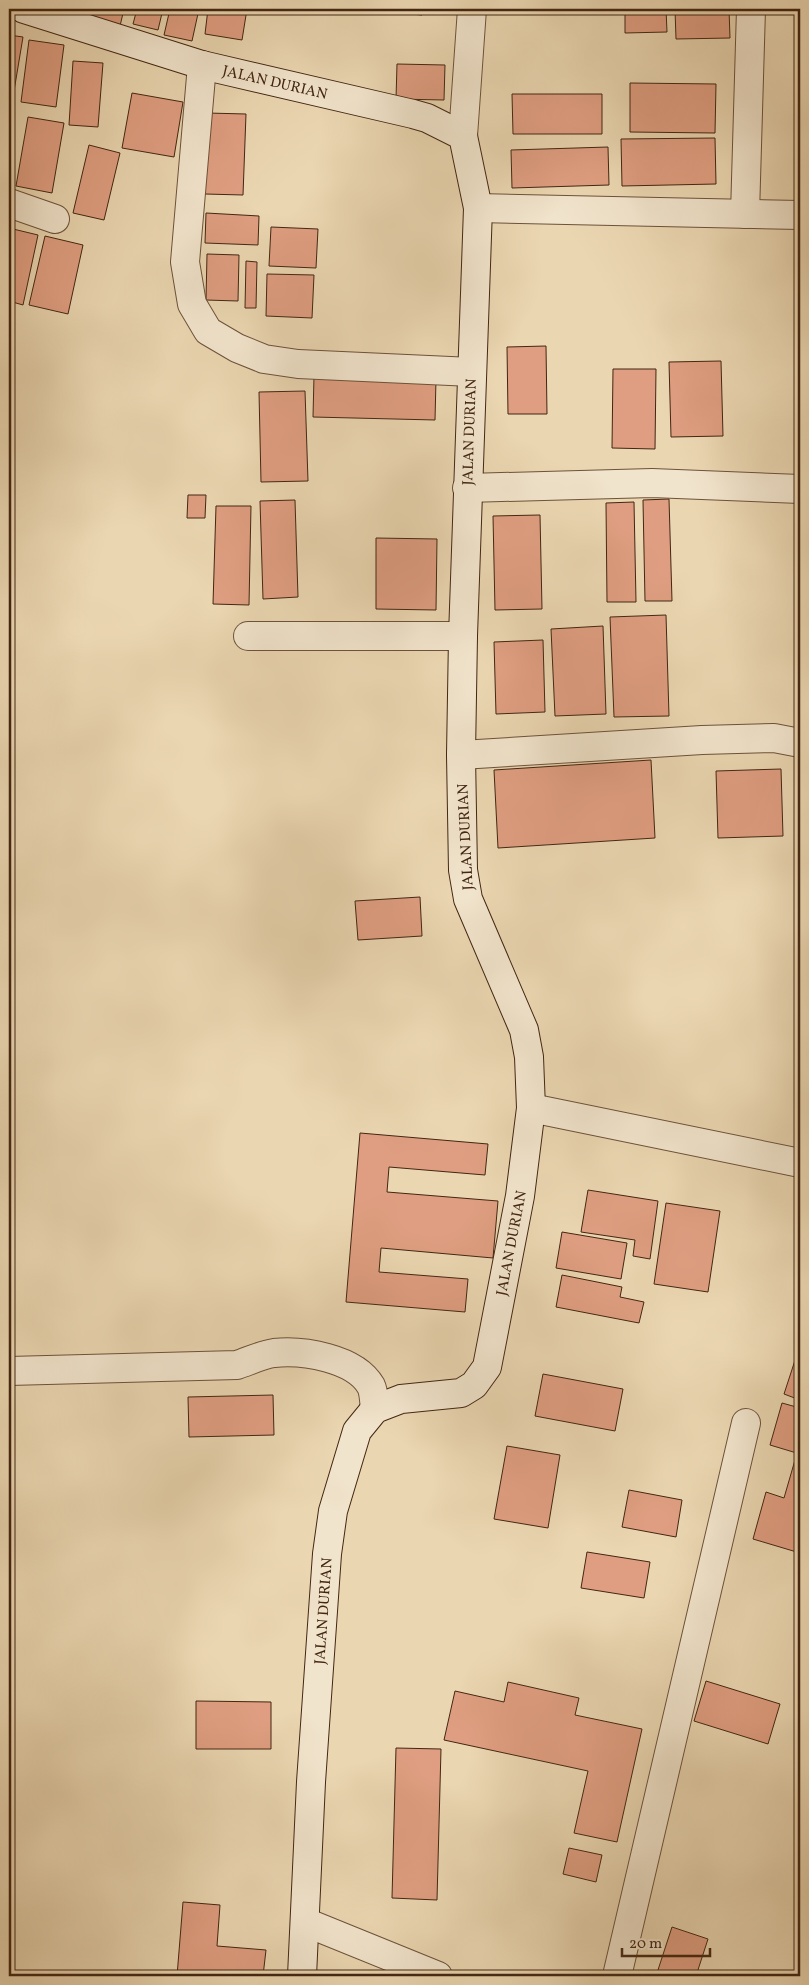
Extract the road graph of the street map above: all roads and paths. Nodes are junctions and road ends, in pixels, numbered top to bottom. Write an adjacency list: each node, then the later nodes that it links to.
1 (24, 9): 4 (street, JALAN DURIAN)
2 (472, 9): 5 (street)
3 (751, 9): 8 (street)
4 (202, 65): 5 (street, JALAN DURIAN); 11 (street)
5 (463, 136): 7 (street, JALAN DURIAN)
6 (9, 203): 10 (street)
7 (478, 208): 8 (street); 11 (street, JALAN DURIAN)
8 (745, 214): 9 (street)
9 (800, 215)
10 (55, 219)
11 (472, 372): 12 (street, JALAN DURIAN)
12 (467, 488): 13 (street); 15 (street, JALAN DURIAN)
13 (800, 489)
14 (248, 636): 15 (street)
15 (463, 636): 17 (street, JALAN DURIAN)
16 (800, 743): 17 (street)
17 (461, 755): 18 (street, JALAN DURIAN)
18 (531, 1108): 19 (street); 21 (street, JALAN DURIAN)
19 (800, 1163)
20 (9, 1372): 21 (street)
21 (375, 1409): 23 (street, JALAN DURIAN)
22 (746, 1423): 26 (street)
23 (305, 1922): 24 (street, JALAN DURIAN); 25 (street)
24 (302, 1976)
25 (438, 1976)
26 (618, 1976)

